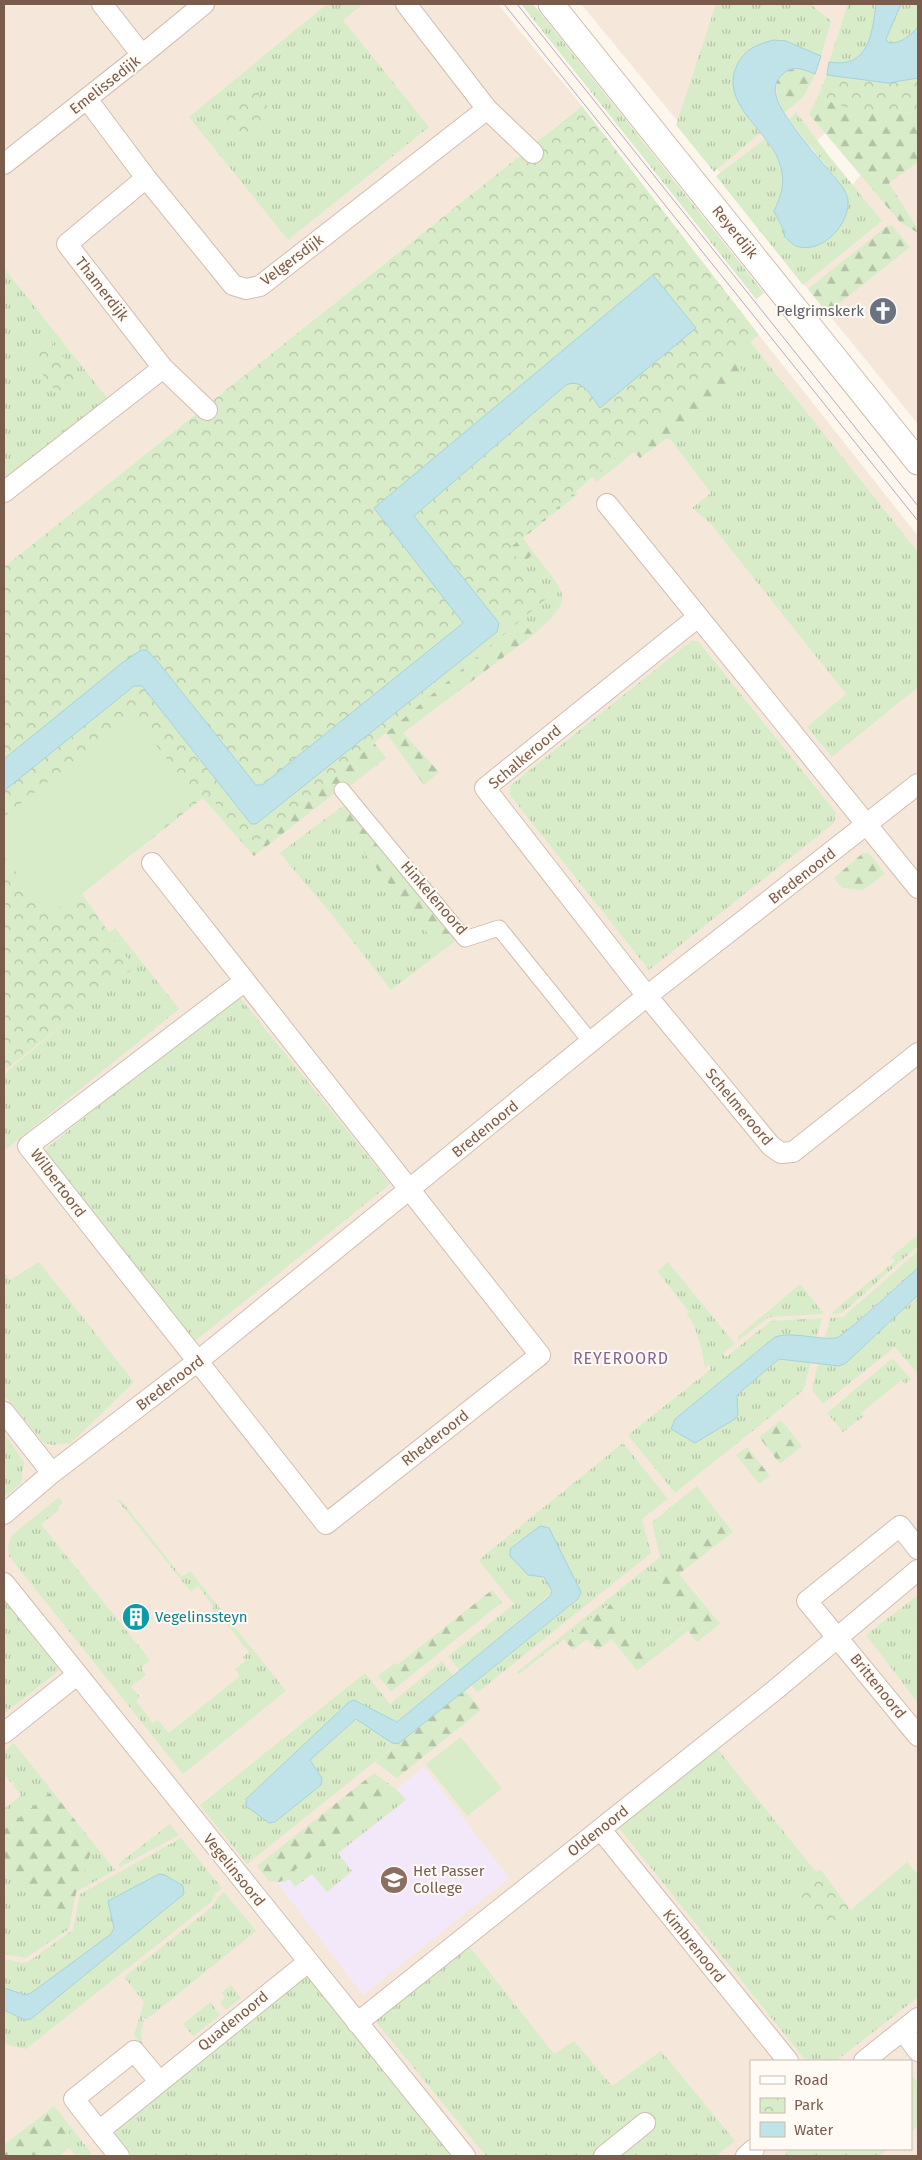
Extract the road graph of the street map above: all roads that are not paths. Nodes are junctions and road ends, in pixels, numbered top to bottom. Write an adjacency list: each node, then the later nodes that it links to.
1 (102, 4): 5 (street)
2 (204, 4): 5 (street, Emelissedijk)
3 (406, 4): 7 (street)
4 (551, 4): 13 (street, Reyerdijk)
5 (142, 55): 6 (street, Emelissedijk)
6 (87, 99): 9 (street, Emelissedijk); 10 (street, Velgersdijk)
7 (487, 109): 8 (street); 10 (street, Velgersdijk)
8 (533, 154)
9 (4, 164)
10 (146, 178): 11 (street, Thamerdijk)
11 (162, 368): 12 (street, Thamerdijk); 14 (street)
12 (207, 410)
13 (918, 462)
14 (4, 492)
15 (607, 504): 16 (street)
16 (698, 617): 19 (street); 23 (street, Schalkeroord)
17 (918, 784): 19 (street, Bredenoord)
18 (342, 790): 24 (street, Hinkelenoord)
19 (866, 826): 21 (street); 23 (street, Bredenoord)
20 (152, 863): 22 (street)
21 (918, 888)
22 (244, 981): 26 (street); 27 (street, Wilbertoord)
23 (647, 996): 24 (street, Bredenoord); 25 (street, Schelmeroord)
24 (591, 1042): 26 (street, Bredenoord)
25 (918, 1053)
26 (410, 1190): 27 (street, Bredenoord); 27 (street, Rhederoord)
27 (198, 1362): 29 (street, Bredenoord)
28 (4, 1412): 29 (street)
29 (52, 1473): 30 (street)
30 (4, 1514)
31 (918, 1549): 34 (street)
32 (918, 1570): 34 (street, Oldenoord)
33 (4, 1583): 35 (street, Vegelinsoord)
34 (837, 1636): 37 (street, Brittenoord); 38 (street, Oldenoord)
35 (77, 1675): 36 (street); 39 (street, Vegelinsoord)
36 (4, 1733)
37 (918, 1736)
38 (600, 1830): 41 (street, Oldenoord); 44 (street, Kimbrenoord)
39 (308, 1962): 41 (street, Vegelinsoord); 46 (street, Quadenoord)
40 (918, 2018): 42 (street)
41 (357, 2023): 50 (street, Vegelinsoord)
42 (902, 2031): 43 (street); 45 (street)
43 (918, 2051)
44 (787, 2060)
45 (865, 2060)
46 (159, 2081): 48 (street, Quadenoord); 48 (street)
47 (645, 2123): 51 (street)
48 (99, 2131): 49 (street)
49 (119, 2156)
50 (465, 2156)
51 (604, 2156)

